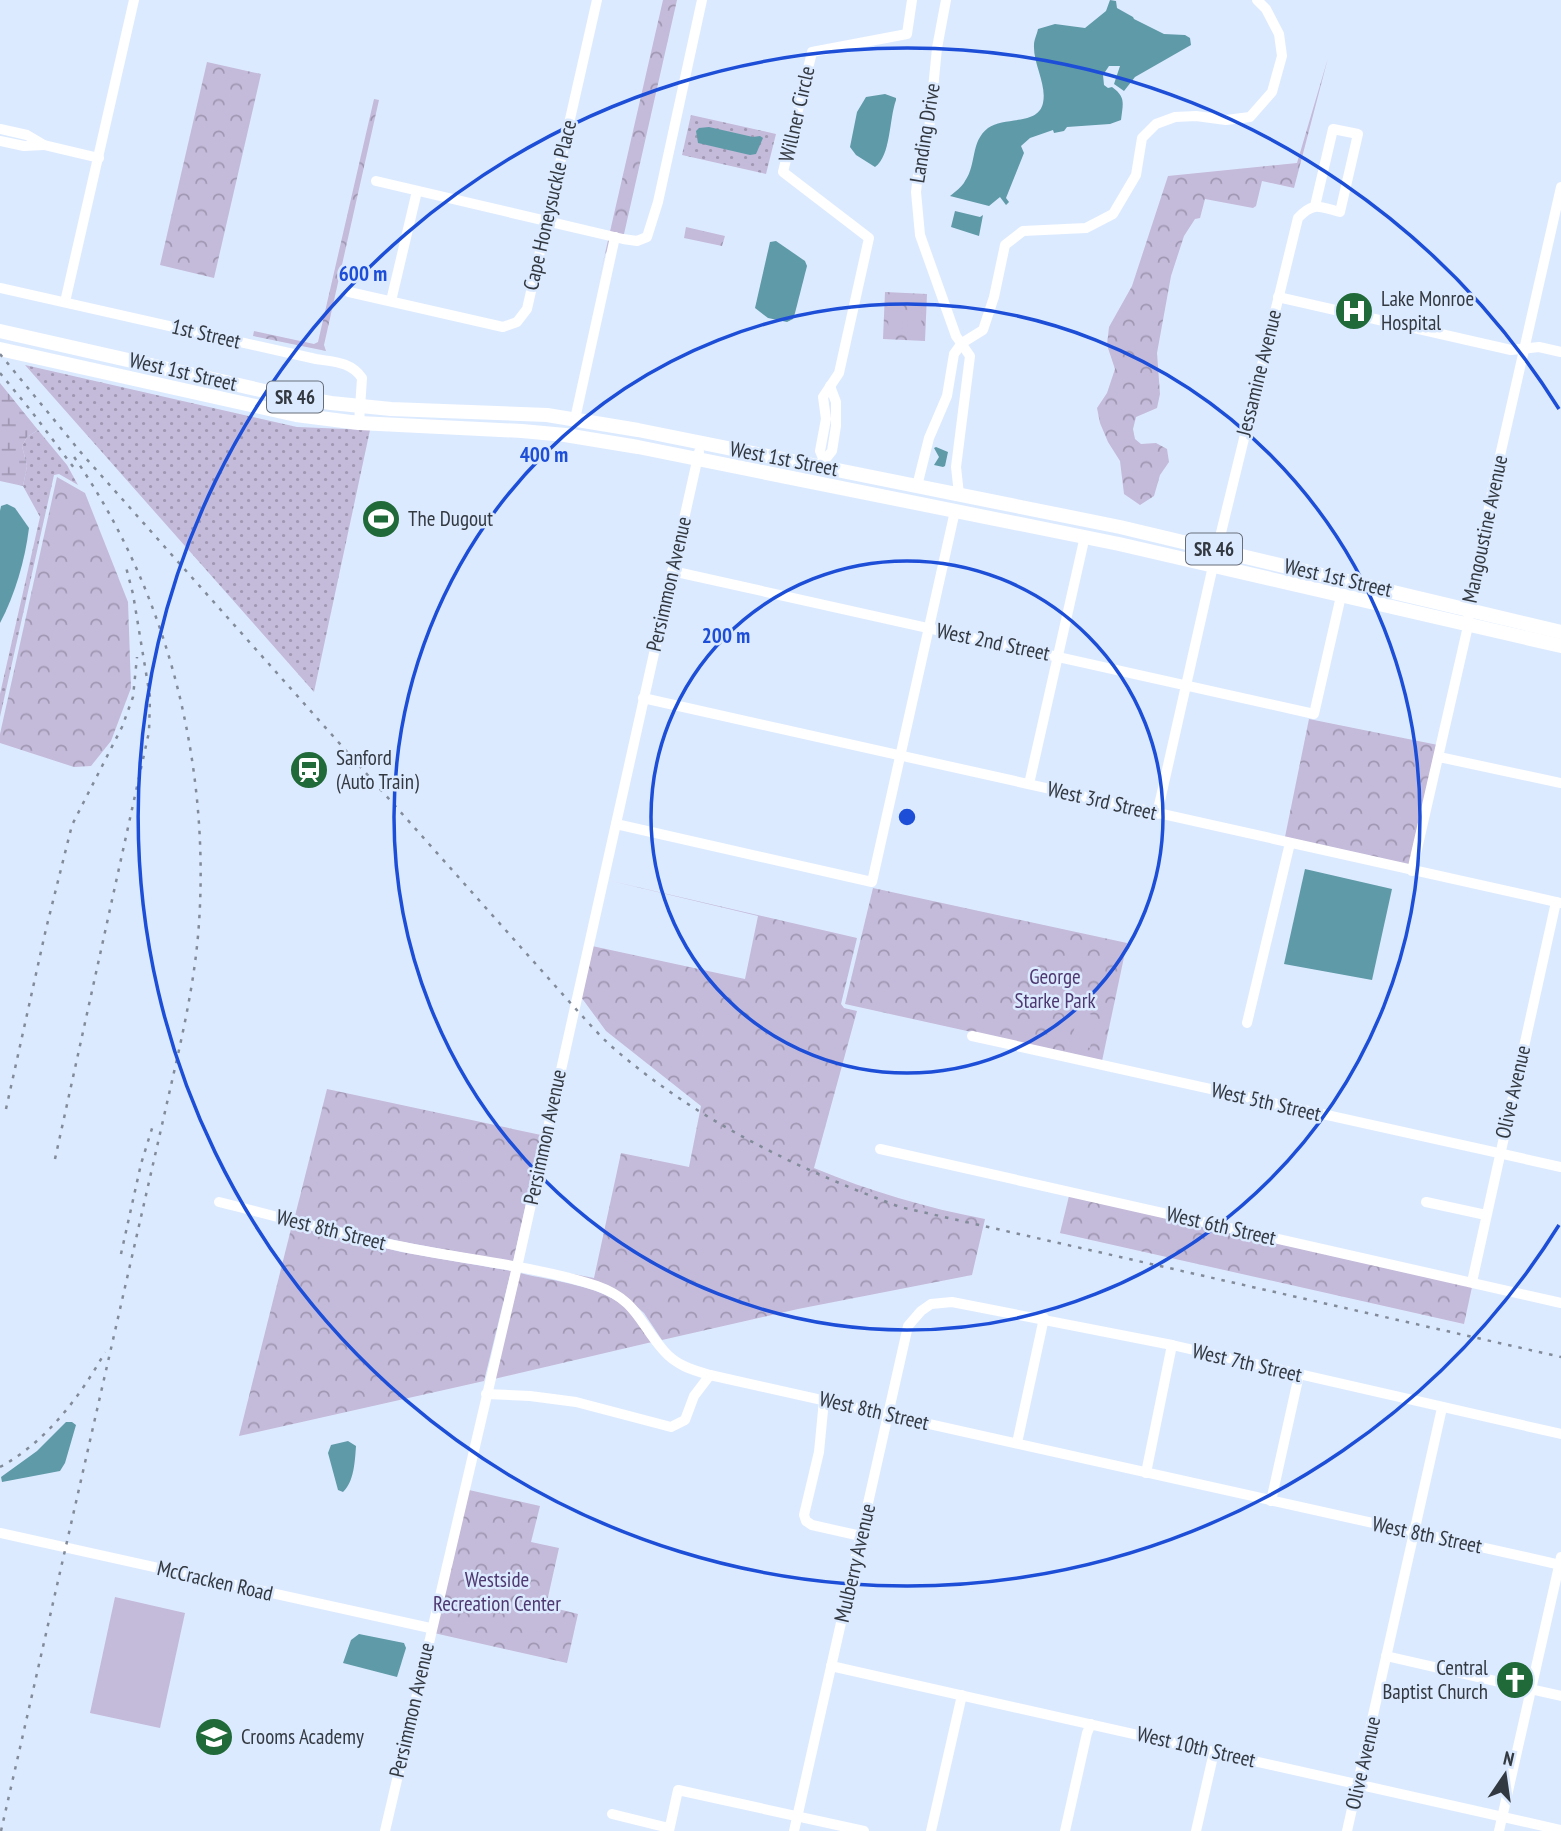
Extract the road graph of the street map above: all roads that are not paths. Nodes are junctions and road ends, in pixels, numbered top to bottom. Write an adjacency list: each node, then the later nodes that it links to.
1 (134, 0): 10 (street)
2 (597, 0): 15 (street, Cape Honeysuckle Place)
3 (702, 0): 16 (street)
4 (912, 0): 32 (street, Willner Circle)
5 (946, 0): 23 (street, Landing Drive)
6 (1257, 0): 23 (street)
7 (0, 129): 9 (street)
8 (0, 141): 9 (street)
9 (44, 145): 10 (street)
10 (99, 158): 21 (street)
11 (376, 181): 13 (street)
12 (1561, 187): 24 (street, Mangoustine Avenue)
13 (417, 191): 15 (street); 20 (street)
14 (1315, 206): 14 (street, Jessamine Avenue); 19 (street, Jessamine Avenue)
15 (546, 222): 16 (street); 20 (street, Cape Honeysuckle Place)
16 (615, 237): 28 (street)
17 (0, 288): 21 (street, 1st Street)
18 (349, 292): 20 (street, Cape Honeysuckle Place)
19 (1278, 297): 24 (street); 38 (street, Jessamine Avenue)
20 (391, 301)
21 (65, 302): 27 (street, 1st Street)
22 (0, 331): 27 (main road, West 1st Street / SR 46)
23 (962, 343): 33 (street); 34 (street, Landing Drive)
24 (1525, 348): 26 (street); 44 (street, Mangoustine Avenue)
25 (0, 349): 29 (main road, West 1st Street / SR 46)
26 (1561, 352)
27 (362, 407): 28 (main road, West 1st Street / SR 46); 29 (street, 1st Street)
28 (575, 419): 30 (main road, West 1st Street / SR 46)
29 (359, 424): 31 (main road, West 1st Street / SR 46)
30 (702, 443): 31 (street, Persimmon Avenue); 32 (main road, West 1st Street / SR 46)
31 (697, 459): 36 (main road, West 1st Street / SR 46); 42 (street, Persimmon Avenue)
32 (824, 464): 33 (main road, West 1st Street / SR 46)
33 (917, 486): 34 (main road, West 1st Street / SR 46)
34 (959, 494): 35 (main road, West 1st Street / SR 46)
35 (1000, 502): 36 (main road); 38 (main road, West 1st Street / SR 46)
36 (956, 510): 37 (main road, West 1st Street / SR 46); 46 (street)
37 (1085, 536): 39 (main road, West 1st Street / SR 46); 49 (street)
38 (1217, 549): 39 (main road); 40 (main road, West 1st Street / SR 46)
39 (1150, 551): 41 (main road, West 1st Street / SR 46)
40 (1260, 559): 41 (main road); 44 (main road, West 1st Street / SR 46)
41 (1213, 566): 43 (main road, West 1st Street / SR 46); 50 (street)
42 (672, 570): 46 (street, West 2nd Street); 51 (street, Persimmon Avenue)
43 (1341, 596): 45 (main road, West 1st Street / SR 46); 50 (street, West 2nd Street)
44 (1469, 609): 45 (street, Mangoustine Avenue); 47 (main road, West 1st Street / SR 46)
45 (1468, 626): 48 (main road, West 1st Street / SR 46); 53 (street, Mangoustine Avenue)
46 (929, 629): 49 (street, West 2nd Street); 52 (street)
47 (1561, 632)
48 (1561, 646)
49 (1058, 656): 50 (street, West 2nd Street); 55 (street)
50 (1187, 685): 56 (street)
51 (643, 698): 52 (street, West 3rd Street); 57 (street, Persimmon Avenue)
52 (901, 756): 55 (street, West 3rd Street); 57 (street)
53 (1440, 757): 54 (street); 59 (street, Mangoustine Avenue)
54 (1561, 783)
55 (1030, 785): 56 (street, West 3rd Street)
56 (1157, 814): 58 (street, West 3rd Street)
57 (616, 824): 69 (street, Persimmon Avenue)
58 (1290, 843): 59 (street, West 3rd Street); 61 (street)
59 (1412, 871): 60 (street, West 3rd Street)
60 (1558, 903): 64 (street, Olive Avenue)
61 (1247, 1023)
62 (972, 1036): 64 (street, West 5th Street)
63 (880, 1149): 70 (street, West 6th Street)
64 (1500, 1153): 65 (street, West 5th Street); 68 (street, Olive Avenue)
65 (1561, 1167)
66 (219, 1202): 69 (street, West 8th Street)
67 (1426, 1202): 68 (street)
68 (1486, 1215): 70 (street, Olive Avenue)
69 (517, 1267): 75 (street, West 8th Street); 77 (street, Persimmon Avenue)
70 (1472, 1282): 71 (street, West 6th Street)
71 (1561, 1303)
72 (931, 1304): 73 (street, West 7th Street); 80 (street, Mulberry Avenue)
73 (1044, 1318): 74 (street, West 7th Street); 82 (street)
74 (1171, 1345): 76 (street, West 7th Street); 83 (street)
75 (710, 1375): 77 (street); 78 (street, West 8th Street)
76 (1299, 1375): 79 (street, West 7th Street); 84 (street)
77 (486, 1394): 89 (street, Persimmon Avenue)
78 (824, 1400): 80 (street, West 8th Street); 87 (street)
79 (1442, 1408): 81 (street, West 7th Street); 85 (street, Olive Avenue)
80 (889, 1415): 82 (street, West 8th Street); 87 (street, Mulberry Avenue)
81 (1561, 1434)
82 (1017, 1443): 83 (street, West 8th Street)
83 (1146, 1473): 84 (street, West 8th Street)
84 (1271, 1501): 85 (street, West 8th Street)
85 (1415, 1532): 88 (street, West 8th Street); 90 (street, Olive Avenue)
86 (0, 1533): 89 (street, McCracken Road)
87 (861, 1536): 91 (street, Mulberry Avenue)
88 (1560, 1562): 92 (street)
89 (430, 1628): 103 (street, Persimmon Avenue)
90 (1386, 1656): 92 (street); 97 (street, Olive Avenue)
91 (831, 1666): 93 (street, West 10th Street); 99 (street, Mulberry Avenue)
92 (1531, 1689): 94 (street); 100 (street)
93 (962, 1695): 95 (street, West 10th Street); 106 (street)
94 (1561, 1696)
95 (1091, 1724): 96 (street, West 10th Street); 107 (street)
96 (1214, 1752): 97 (street, West 10th Street); 108 (street)
97 (1358, 1784): 100 (street, West 10th Street); 109 (street, Olive Avenue)
98 (612, 1814): 101 (street)
99 (797, 1816): 101 (street); 104 (street, Mulberry Avenue); 105 (street)
100 (1503, 1817): 102 (street, West 10th Street); 110 (street)
101 (669, 1829)
102 (1561, 1830)
103 (384, 1831)
104 (794, 1831)
105 (864, 1831)
106 (931, 1831)
107 (1065, 1831)
108 (1196, 1831)
109 (1347, 1831)
110 (1500, 1831)

